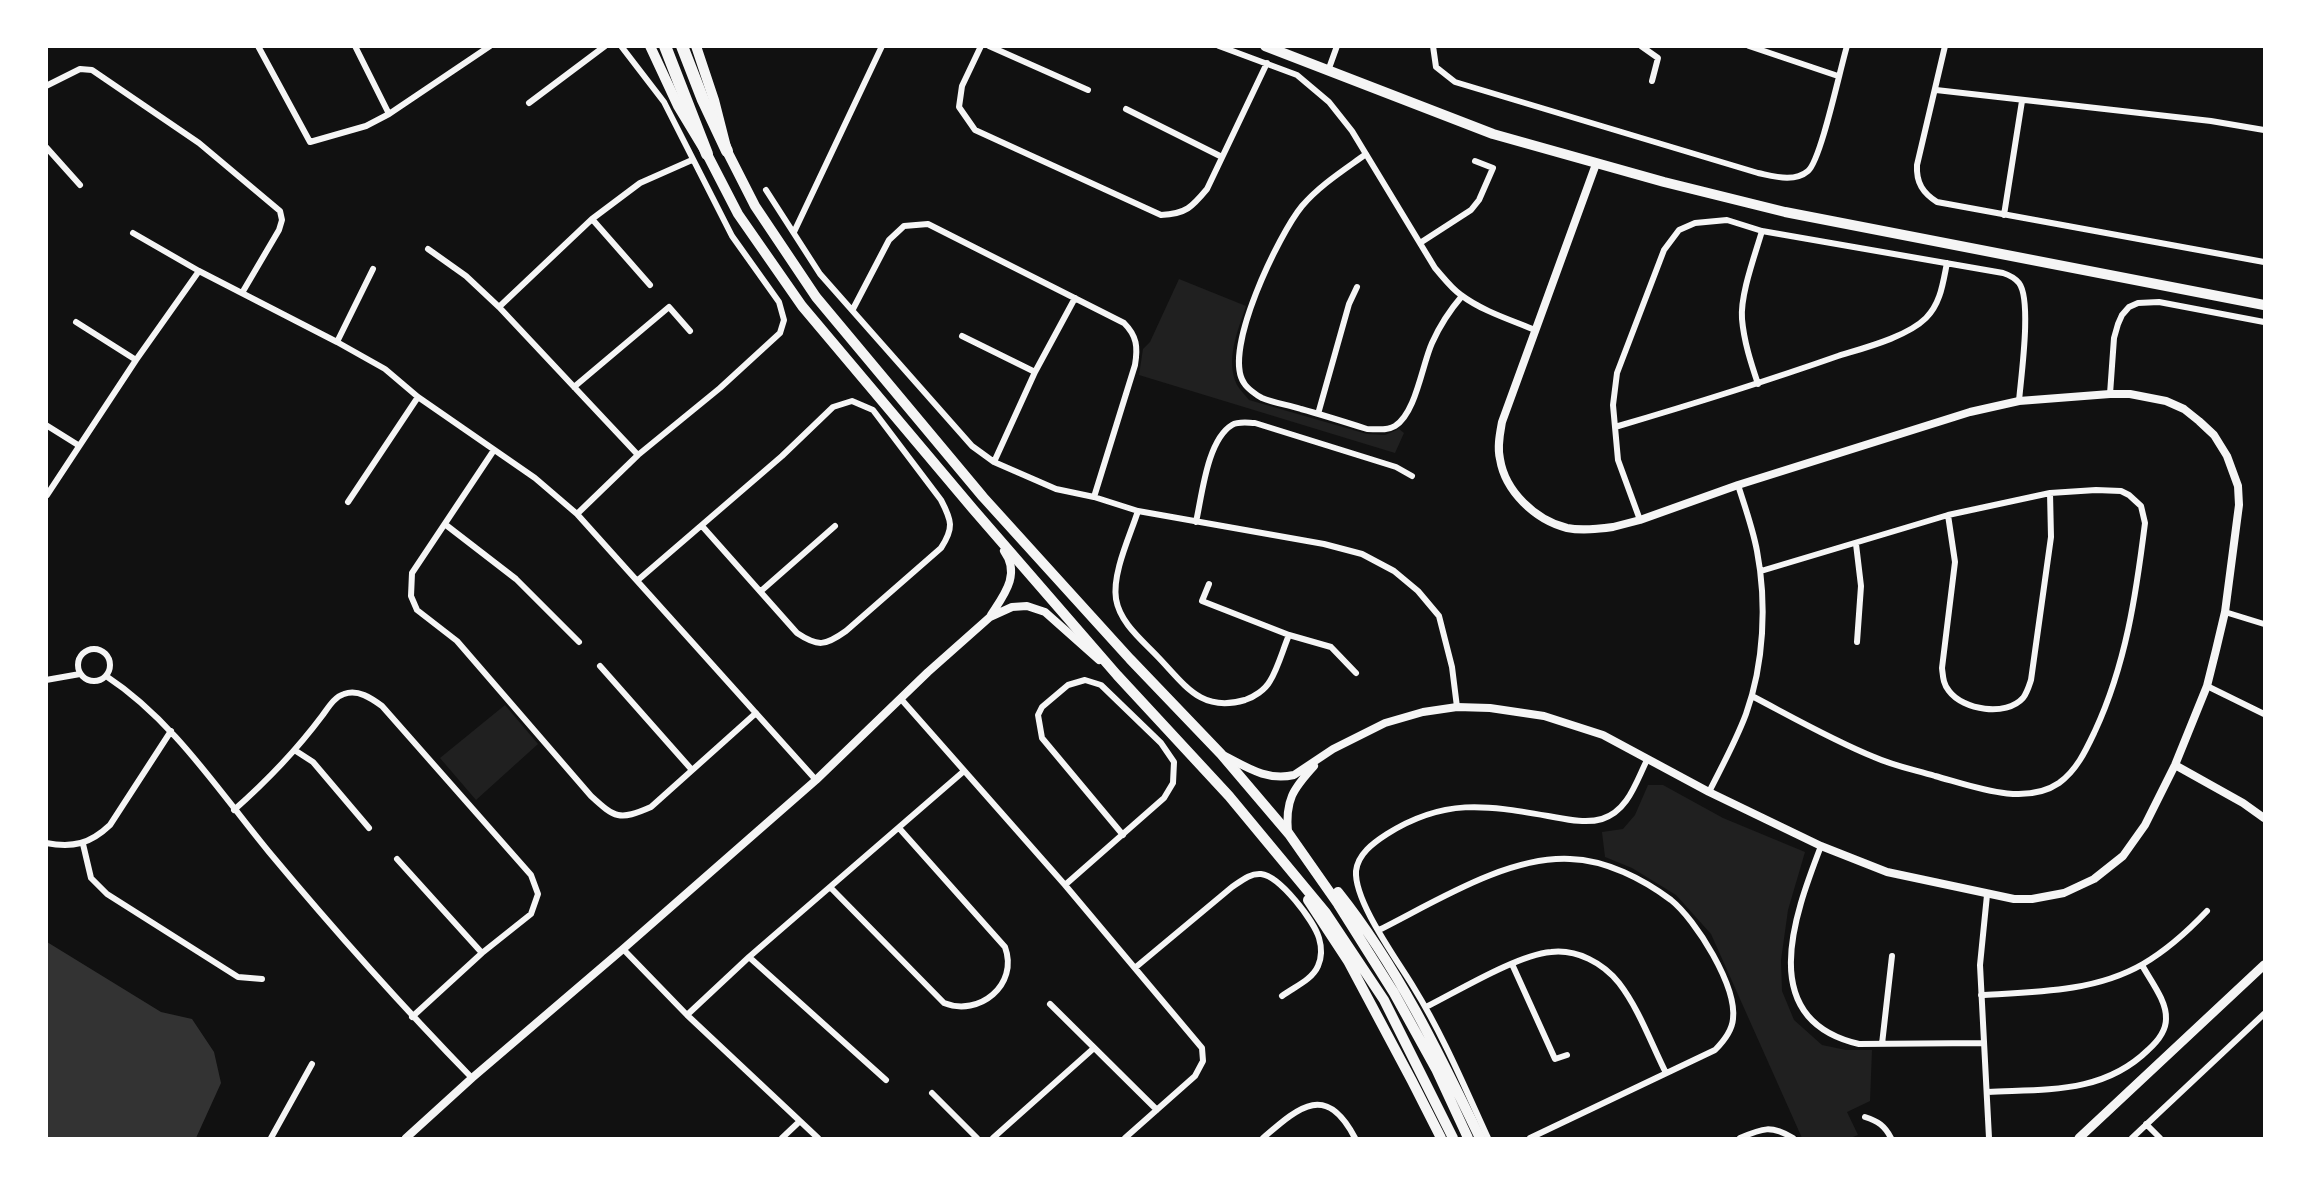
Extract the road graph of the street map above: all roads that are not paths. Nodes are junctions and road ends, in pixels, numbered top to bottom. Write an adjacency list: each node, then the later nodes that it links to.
1 (258, 46): 31 (street)
2 (355, 46): 31 (street)
3 (490, 46): 31 (street)
4 (605, 46): 29 (street)
5 (621, 46): 38 (street)
6 (650, 46): 35 (main road)
7 (665, 46): 35 (highway)
8 (682, 46): 34 (highway)
9 (696, 46): 34 (main road)
10 (882, 46): 46 (street)
11 (981, 46): 37 (street)
12 (989, 46): 26 (street)
13 (1219, 46): 21 (street)
14 (1265, 46): 22 (main road)
15 (1337, 46): 22 (street)
16 (1433, 46): 23 (street)
17 (1641, 46): 24 (street)
18 (1749, 46): 23 (street)
19 (1847, 46): 23 (street)
20 (1944, 46): 27 (street)
21 (1267, 63): 36 (street); 37 (street)
22 (1328, 72): 40 (main road)
23 (1838, 76)
24 (1652, 81)
25 (46, 86): 56 (street)
26 (1088, 90)
27 (1936, 90): 28 (street); 43 (street)
28 (2022, 101): 32 (street); 43 (street)
29 (529, 103)
30 (1126, 109): 37 (street)
31 (389, 114)
32 (2265, 130)
33 (46, 147): 41 (street)
34 (727, 151): 122 (main road)
35 (707, 154): 96 (main road)
36 (1366, 154): 48 (street); 75 (street)
37 (1222, 158)
38 (692, 160): 44 (street); 80 (street)
39 (1474, 161): 48 (street)
40 (1596, 164): 59 (main road); 64 (street)
41 (80, 185)
42 (766, 189): 46 (street)
43 (2004, 215): 50 (street)
44 (592, 219): 54 (street); 60 (street)
45 (1762, 231): 51 (street); 70 (street); 77 (street)
46 (794, 232): 61 (street)
47 (134, 233): 53 (street)
48 (1420, 243): 57 (street)
49 (428, 249): 60 (street)
50 (2265, 262)
51 (1947, 263): 70 (street); 74 (street)
52 (373, 269): 67 (street)
53 (199, 271): 56 (street); 68 (street)
54 (650, 285)
55 (1357, 287): 75 (street)
56 (242, 293): 67 (street)
57 (1462, 296): 64 (street); 75 (street)
58 (1075, 298): 61 (street); 69 (street); 86 (street)
59 (2265, 305)
60 (499, 307): 71 (street)
61 (853, 309): 81 (street)
62 (76, 322): 68 (street)
63 (2265, 322): 72 (street)
64 (1535, 330): 91 (street)
65 (690, 331): 71 (street)
66 (962, 336): 69 (street)
67 (337, 342): 73 (street)
68 (135, 360): 78 (street)
69 (1035, 372): 81 (street)
70 (1758, 384): 77 (street)
71 (573, 387): 80 (street)
72 (2110, 394): 74 (street); 102 (street)
73 (418, 397): 79 (street); 87 (street)
74 (2019, 401): 83 (street)
75 (1318, 414)
76 (46, 424): 78 (street)
77 (1615, 427): 91 (street)
78 (78, 445): 85 (street)
79 (494, 450): 89 (street); 93 (street)
80 (638, 455): 89 (street)
81 (994, 462): 86 (street)
82 (1412, 476): 92 (street)
83 (1738, 485): 91 (street); 98 (street)
84 (2050, 494): 90 (street); 90 (street); 115 (street)
85 (47, 495)
86 (1094, 497): 88 (street)
87 (348, 502)
88 (1138, 511): 92 (street); 105 (street)
89 (577, 514): 99 (street)
90 (1948, 515): 97 (street)
91 (1640, 520)
92 (1196, 522): 117 (street)
93 (446, 525): 106 (street); 126 (street)
94 (702, 526): 99 (street); 101 (street); 101 (street)
95 (836, 526): 101 (street)
96 (986, 527): 103 (street); 111 (main road)
97 (1856, 544): 98 (street); 107 (street)
98 (1761, 571): 115 (street)
99 (638, 580): 118 (street)
100 (1209, 584): 105 (street)
101 (761, 591)
102 (2225, 612): 104 (street); 114 (street)
103 (990, 617): 111 (street); 116 (street)
104 (2265, 624)
105 (1288, 635): 109 (street)
106 (579, 642)
107 (1857, 642)
108 (600, 666): 126 (street)
109 (1356, 673)
110 (80, 674): 112 (street); 112 (street); 113 (street)
111 (1117, 675): 140 (main road)
112 (105, 676): 120 (street)
113 (46, 680)
114 (2207, 686): 119 (street); 125 (street)
115 (1752, 696): 129 (street)
116 (901, 699): 127 (street); 128 (street)
117 (1457, 707): 123 (street); 124 (street)
118 (756, 714): 126 (street); 128 (street)
119 (2265, 714)
120 (171, 731): 130 (street); 137 (street)
121 (296, 751): 130 (street); 132 (street); 148 (street)
122 (1221, 754): 123 (street); 134 (main road)
123 (1321, 759): 134 (street)
124 (1647, 760): 129 (street); 146 (street)
125 (2175, 765): 131 (street); 144 (street)
126 (692, 770)
127 (964, 771): 133 (street); 142 (street)
128 (816, 780): 147 (street)
129 (1709, 792): 138 (street)
130 (234, 810): 162 (street)
131 (2265, 818)
132 (369, 828)
133 (899, 828): 143 (street); 143 (street)
134 (1289, 834): 141 (main road)
135 (1123, 835): 135 (street); 142 (street)
136 (46, 843): 137 (street)
137 (83, 844): 155 (street)
138 (1821, 846): 144 (street); 164 (street)
139 (397, 860): 148 (street)
140 (1291, 870): 186 (main road); 187 (main road)
141 (1319, 876): 188 (main road); 189 (main road)
142 (1065, 885): 154 (street)
143 (830, 887): 150 (street)
144 (1987, 895): 156 (street)
145 (2207, 911): 152 (street)
146 (1379, 930): 159 (street); 168 (street)
147 (623, 949): 160 (street); 169 (street)
148 (482, 953): 162 (street)
149 (1892, 956): 164 (street)
150 (749, 957): 160 (street); 170 (street)
151 (1512, 964): 159 (street); 166 (street); 168 (street)
152 (2142, 965): 156 (street); 171 (street)
153 (2265, 965): 196 (main road)
154 (1136, 967): 157 (street); 173 (street)
155 (262, 980)
156 (1981, 995): 163 (street)
157 (1282, 996)
158 (1050, 1004): 165 (street)
159 (1426, 1007): 190 (street)
160 (687, 1015): 175 (street)
161 (2264, 1015): 176 (street)
162 (412, 1017): 169 (street)
163 (1983, 1043): 164 (street); 171 (street)
164 (1882, 1044)
165 (1094, 1048): 173 (street); 182 (street)
166 (1568, 1054)
167 (312, 1064): 177 (street)
168 (1666, 1072): 191 (street)
169 (472, 1078): 178 (street)
170 (886, 1080)
171 (1988, 1092): 195 (street)
172 (932, 1093): 181 (street)
173 (1157, 1110): 183 (street)
174 (1865, 1117): 194 (street)
175 (800, 1121): 179 (street); 180 (street)
176 (2146, 1124): 197 (street); 198 (street)
177 (270, 1138)
178 (406, 1138)
179 (782, 1138)
180 (818, 1138)
181 (978, 1138)
182 (993, 1138)
183 (1125, 1138)
184 (1263, 1138): 185 (street)
185 (1355, 1138)
186 (1441, 1138)
187 (1453, 1138)
188 (1468, 1138)
189 (1480, 1138)
190 (1488, 1138)
191 (1530, 1138)
192 (1740, 1138): 193 (street)
193 (1793, 1138)
194 (1891, 1138)
195 (1989, 1138)
196 (2079, 1138)
197 (2132, 1138)
198 (2160, 1138)

